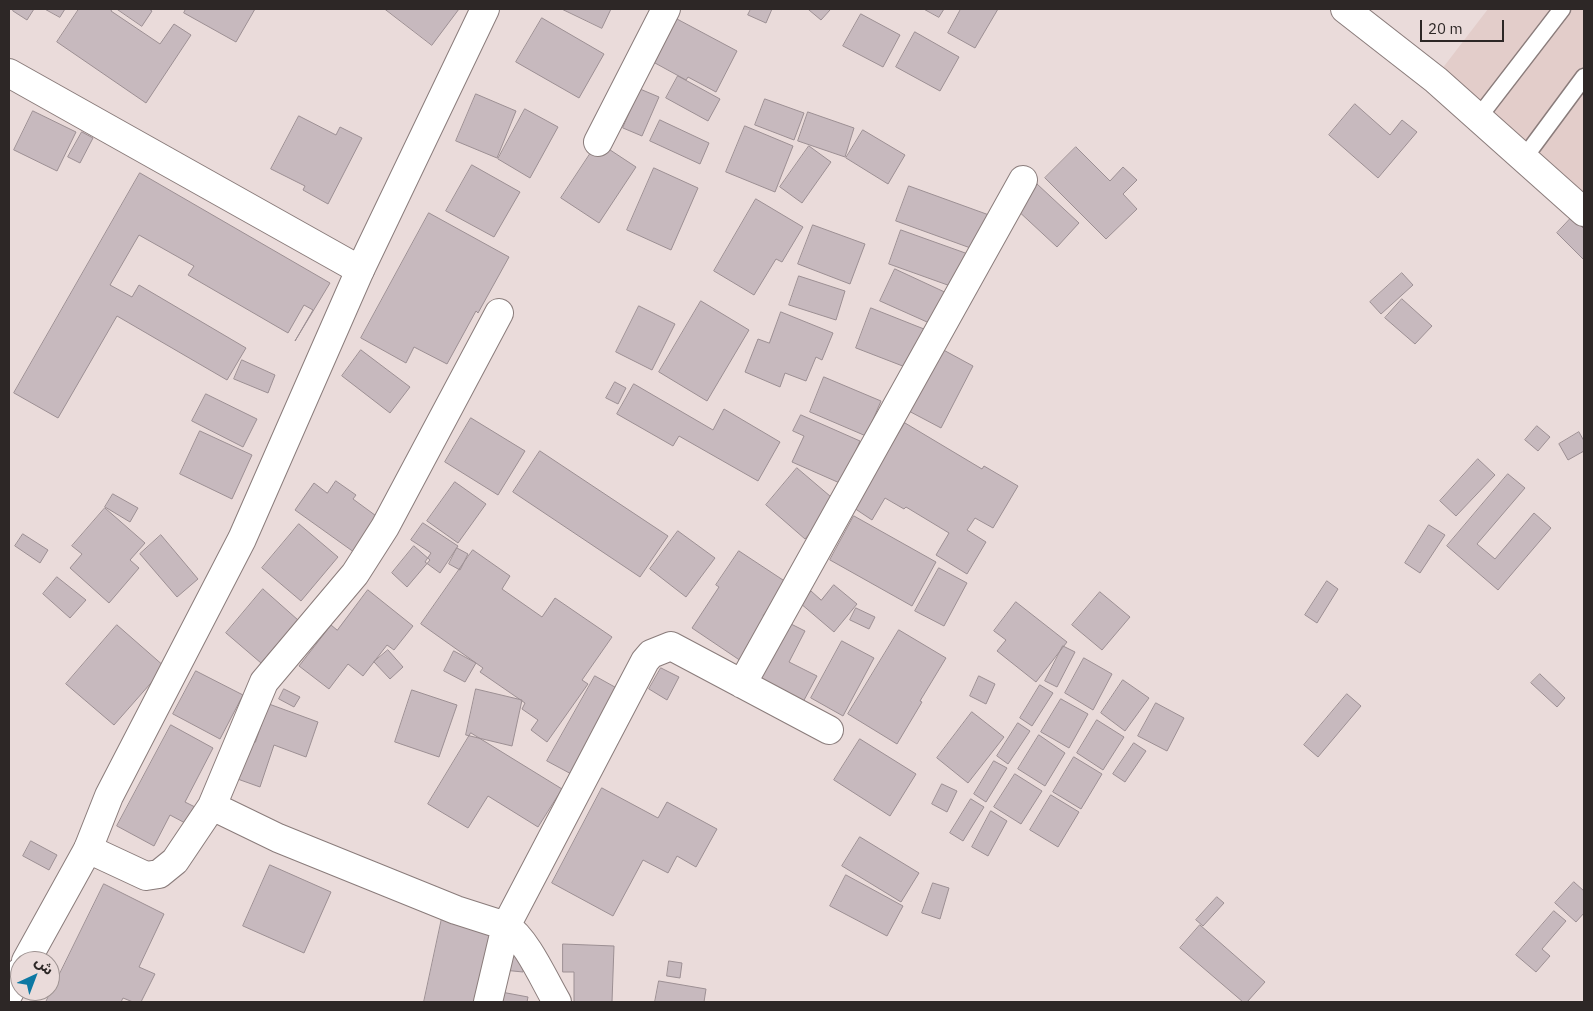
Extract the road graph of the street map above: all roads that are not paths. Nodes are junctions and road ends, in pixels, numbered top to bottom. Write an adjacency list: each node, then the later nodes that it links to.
1 (485, 9): 12 (street)
2 (666, 9): 8 (street)
3 (1345, 9): 7 (street)
4 (1562, 9): 7 (lane)
5 (9, 73): 12 (street)
6 (1584, 77): 9 (lane)
7 (1478, 118): 9 (street)
8 (598, 142)
9 (1524, 158): 11 (street)
10 (1023, 180): 14 (street)
11 (1584, 212)
12 (360, 270): 17 (street)
13 (499, 313): 16 (street)
14 (742, 684): 15 (street); 18 (street)
15 (829, 730)
16 (212, 806): 17 (street); 18 (street)
17 (88, 849): 19 (street)
18 (506, 926): 20 (street); 21 (street)
19 (32, 951)
20 (488, 1002)
21 (557, 1002)

